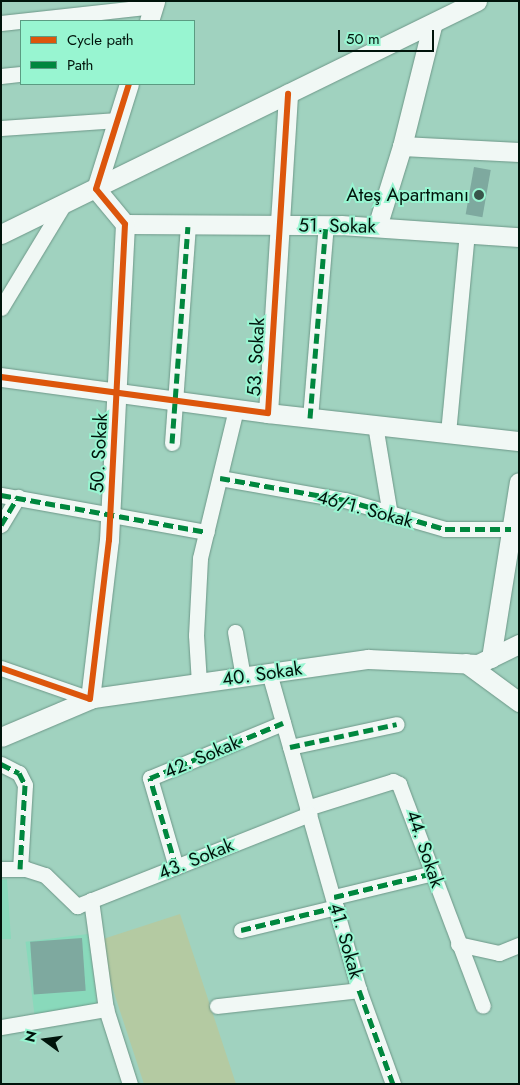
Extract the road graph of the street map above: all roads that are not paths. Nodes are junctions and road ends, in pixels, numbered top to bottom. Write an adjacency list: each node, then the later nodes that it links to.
1 (477, 1): 6 (street)
2 (153, 9): 3 (street)
3 (34, 20)
4 (20, 21): 5 (street)
5 (1, 23)
6 (432, 26): 10 (street); 13 (street)
7 (20, 74): 8 (street)
8 (1, 76)
9 (129, 85): 11 (street)
10 (288, 94): 15 (street); 18 (street, 53. Sokak)
11 (118, 120): 12 (street); 15 (street)
12 (1, 128)
13 (402, 146): 14 (street); 21 (street)
14 (519, 152)
15 (96, 189): 16 (street); 17 (street)
16 (64, 204): 23 (street); 25 (street)
17 (125, 224): 20 (street, 51. Sokak); 27 (street, 50. Sokak)
18 (279, 225): 19 (street, 51. Sokak); 20 (street, 51. Sokak); 30 (street, 53. Sokak)
19 (326, 225): 21 (street, 51. Sokak); 31 (street)
20 (188, 226): 28 (street)
21 (377, 227): 22 (street, 51. Sokak)
22 (467, 233): 24 (street, 51. Sokak); 33 (street)
23 (1, 234)
24 (519, 237)
25 (1, 308)
26 (1, 377): 27 (street, 53. Sokak)
27 (116, 394): 28 (street, 53. Sokak); 41 (street, 50. Sokak)
28 (177, 402): 29 (street, 53. Sokak); 35 (street)
29 (236, 409): 30 (street, 53. Sokak); 36 (street)
30 (268, 413): 31 (street)
31 (310, 418): 32 (street)
32 (374, 425): 33 (street); 40 (street)
33 (448, 433): 34 (street)
34 (519, 441)
35 (172, 443)
36 (220, 478): 40 (street, 46/1. Sokak); 44 (street)
37 (519, 484): 43 (street)
38 (1, 495): 39 (street)
39 (18, 497): 41 (street); 42 (street)
40 (390, 514): 43 (street, 46/1. Sokak)
41 (110, 515): 44 (street); 53 (street, 50. Sokak)
42 (1, 525)
43 (511, 529): 47 (street)
44 (206, 532): 52 (street)
45 (235, 632): 51 (street)
46 (519, 644): 47 (street, 40. Sokak)
47 (490, 658): 48 (street, 40. Sokak)
48 (466, 663): 50 (street, 40. Sokak); 54 (street)
49 (1, 668): 53 (street)
50 (269, 673): 51 (street, 40. Sokak); 55 (street, 41. Sokak)
51 (243, 677): 52 (street, 40. Sokak)
52 (199, 683): 53 (street, 40. Sokak)
53 (90, 699): 57 (street, 40. Sokak)
54 (519, 702)
55 (283, 723): 58 (street, 41. Sokak); 61 (street, 42. Sokak)
56 (397, 724): 58 (street)
57 (1, 737)
58 (290, 746): 60 (street, 41. Sokak)
59 (1, 764): 62 (street)
60 (308, 811): 61 (street, 43. Sokak); 64 (street, 44. Sokak); 65 (street, 41. Sokak)
61 (176, 866): 66 (street, 43. Sokak)
62 (20, 869): 63 (street); 66 (street)
63 (1, 870)
64 (433, 873): 65 (street); 68 (street, 44. Sokak)
65 (335, 902): 67 (street); 70 (street, 41. Sokak)
66 (84, 903): 73 (street)
67 (241, 930)
68 (458, 944): 69 (street); 72 (street, 44. Sokak)
69 (519, 945)
70 (359, 990): 71 (street, 41. Sokak); 76 (street)
71 (217, 1006)
72 (483, 1006)
73 (106, 1009): 74 (street); 75 (street)
74 (1, 1027)
75 (130, 1084)
76 (393, 1084)

